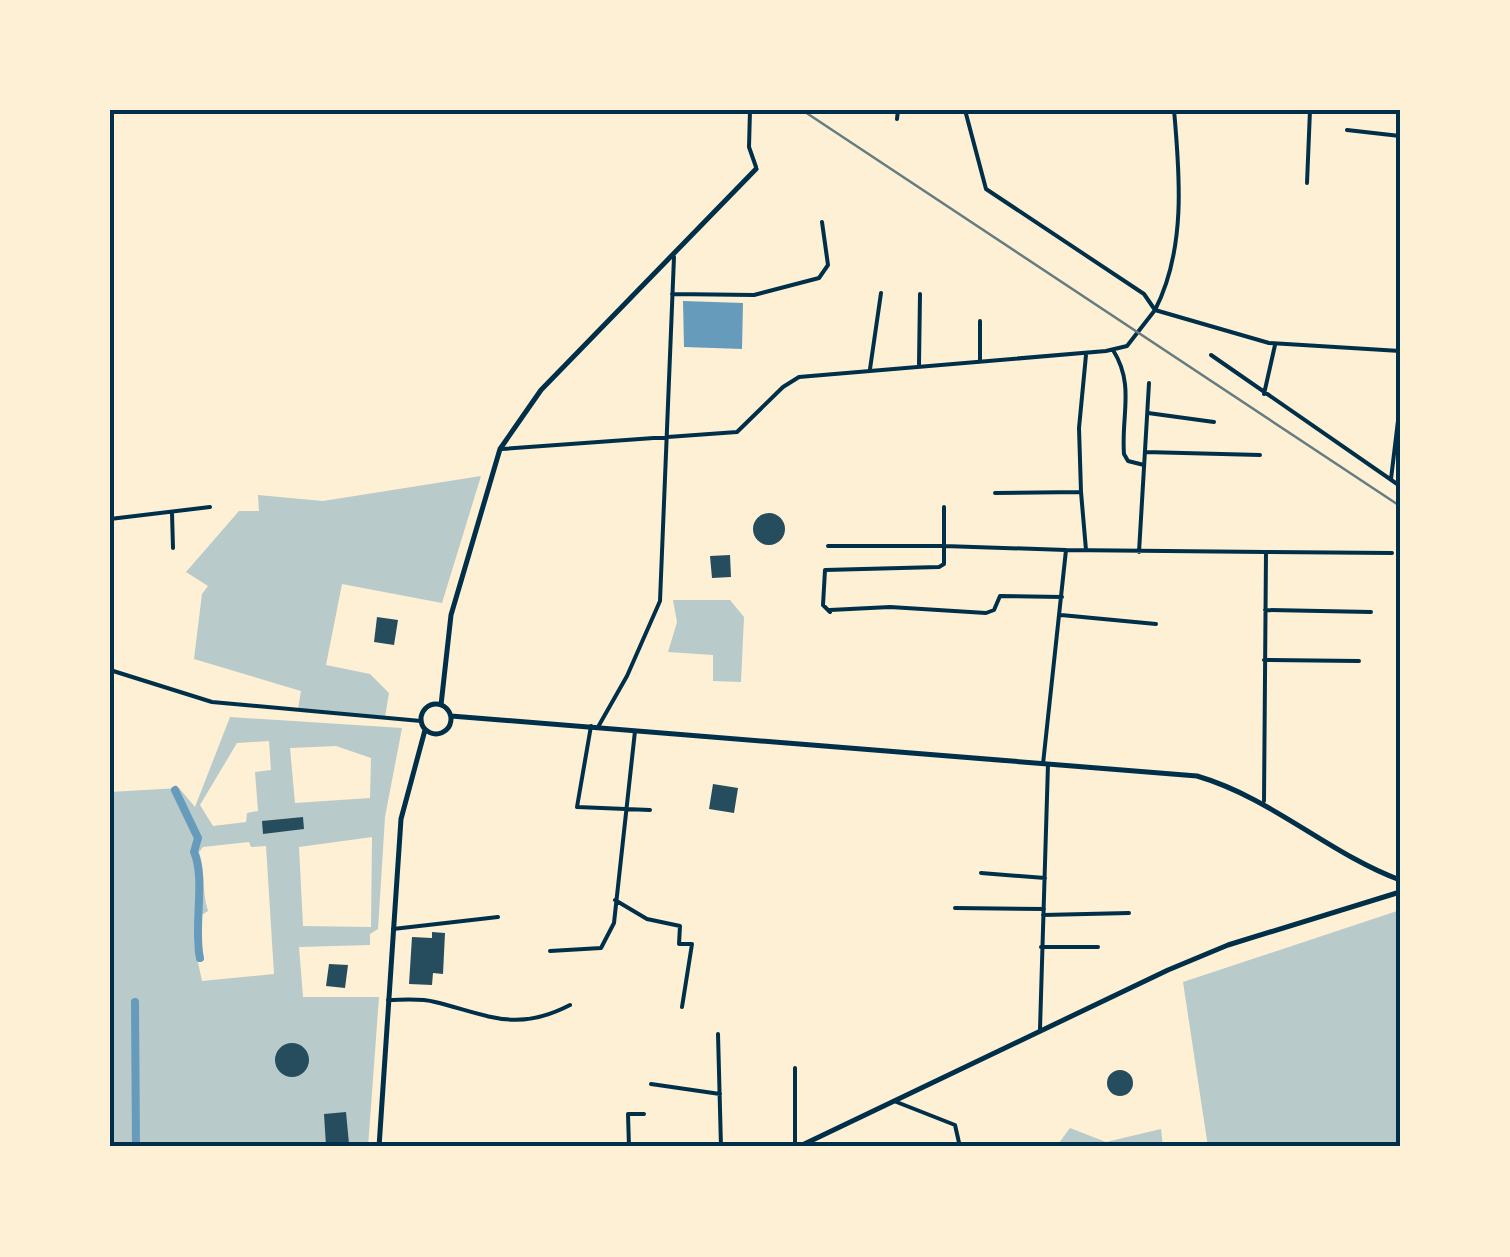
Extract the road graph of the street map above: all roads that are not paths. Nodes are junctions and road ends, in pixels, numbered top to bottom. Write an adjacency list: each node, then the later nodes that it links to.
1 (750, 110): 9 (street)
2 (898, 110): 6 (street)
3 (966, 110): 16 (street)
4 (1174, 110): 16 (street)
5 (1310, 110): 10 (street)
6 (897, 119)
7 (1347, 130): 8 (street)
8 (1400, 136)
9 (756, 169): 12 (street)
10 (1307, 183)
11 (822, 222): 13 (street)
12 (674, 254): 13 (street); 32 (street)
13 (672, 294): 31 (street)
14 (882, 294): 25 (street)
15 (920, 294): 24 (street)
16 (1156, 310): 18 (street); 19 (street)
17 (980, 320): 23 (street)
18 (1275, 344): 20 (street); 27 (street)
19 (1113, 350): 21 (street); 35 (street)
20 (1400, 351)
21 (1086, 354): 23 (street); 39 (street)
22 (1211, 355): 27 (street)
23 (980, 360): 24 (street)
24 (919, 364): 25 (street)
25 (870, 369): 31 (street)
26 (1150, 383): 29 (street)
27 (1264, 394): 36 (street)
28 (1400, 404): 36 (street)
29 (1148, 414): 30 (street); 33 (street)
30 (1214, 422)
31 (667, 434): 32 (street); 63 (street)
32 (500, 449): 60 (street)
33 (1145, 452): 34 (street); 35 (street)
34 (1260, 454)
35 (1144, 465): 49 (street)
36 (1391, 479): 37 (street)
37 (1400, 486)
38 (995, 492): 39 (street)
39 (1082, 492): 48 (street)
40 (210, 507): 42 (street)
41 (944, 507): 45 (street)
42 (172, 511): 43 (street); 46 (street)
43 (110, 518)
44 (828, 546): 45 (street)
45 (944, 546): 47 (street); 52 (street)
46 (173, 548)
47 (1066, 550): 48 (street); 52 (street)
48 (1086, 550): 49 (street)
49 (1139, 552): 50 (street)
50 (1266, 552): 51 (street); 53 (street)
51 (1392, 552)
52 (1062, 597): 55 (street)
53 (1266, 610): 54 (street); 57 (street)
54 (1371, 612)
55 (1060, 614): 56 (street); 66 (street)
56 (1156, 624)
57 (1264, 660): 58 (street); 67 (street)
58 (1359, 661)
59 (110, 670): 62 (street)
60 (441, 705): 61 (street); 62 (street)
61 (451, 716): 63 (street); 64 (street)
62 (421, 721): 64 (street)
63 (595, 726): 65 (street); 68 (street)
64 (425, 730): 79 (street)
65 (635, 730): 66 (street); 68 (street)
66 (1046, 764): 67 (street); 71 (street)
67 (1264, 801): 72 (street)
68 (624, 808): 69 (street); 74 (street)
69 (650, 810)
70 (981, 873): 71 (street)
71 (1045, 878): 76 (street)
72 (1400, 880)
73 (1400, 892): 86 (street)
74 (615, 900): 82 (street); 85 (street)
75 (955, 908): 76 (street)
76 (1043, 912): 77 (street); 80 (street)
77 (1129, 913)
78 (498, 917): 79 (street)
79 (393, 929): 83 (street)
80 (1042, 948): 81 (street); 86 (street)
81 (1098, 948)
82 (550, 951)
83 (388, 1000): 84 (street); 93 (street)
84 (570, 1005)
85 (682, 1006)
86 (1040, 1029): 91 (street)
87 (718, 1034): 90 (street)
88 (795, 1068): 96 (street)
89 (650, 1084): 90 (street)
90 (720, 1094): 95 (street)
91 (894, 1101): 96 (street); 97 (street)
92 (644, 1114): 94 (street)
93 (379, 1147)
94 (628, 1147)
95 (722, 1147)
96 (799, 1147)
97 (960, 1147)

